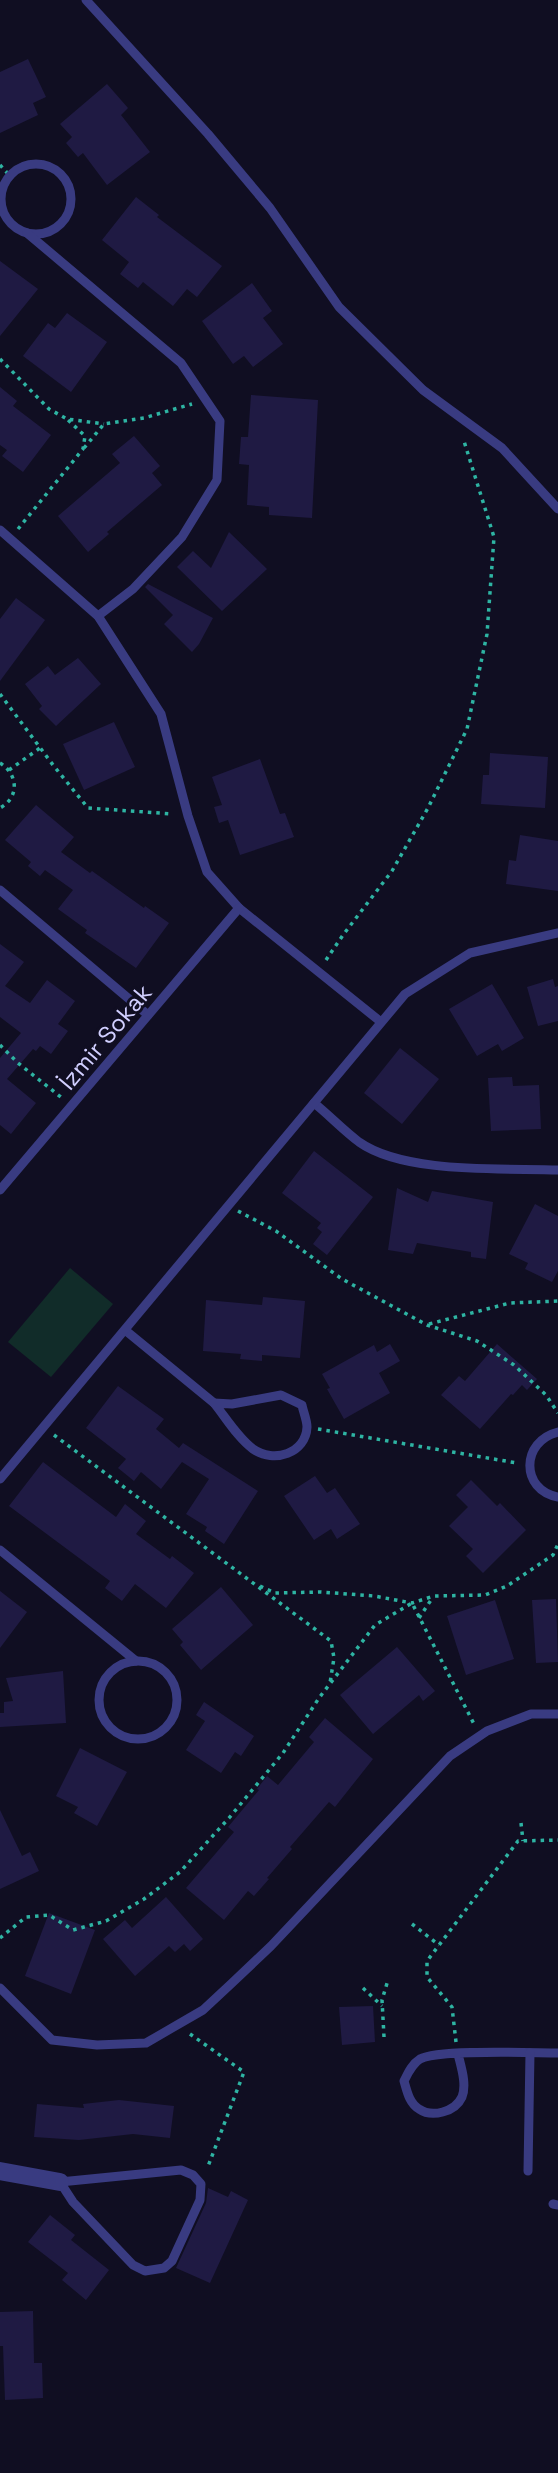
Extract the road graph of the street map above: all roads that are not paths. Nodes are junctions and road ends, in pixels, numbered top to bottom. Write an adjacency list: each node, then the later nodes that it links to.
1 (86, 0): 3 (lane)
2 (27, 233): 2 (lane); 5 (lane)
3 (558, 509)
4 (0, 530): 5 (lane)
5 (98, 617): 7 (lane)
6 (0, 890): 9 (lane)
7 (239, 908): 9 (lane, İzmir Sokak); 10 (lane)
8 (558, 933): 10 (lane)
9 (148, 1015): 13 (lane, İzmir Sokak)
10 (382, 1022): 11 (lane)
11 (314, 1102): 12 (lane); 14 (lane)
12 (558, 1170)
13 (0, 1190)
14 (125, 1330): 15 (lane); 17 (lane)
15 (214, 1403): 15 (lane)
16 (558, 1432): 18 (lane)
17 (0, 1479)
18 (558, 1497)
19 (0, 1550): 20 (lane)
20 (136, 1661): 20 (lane)
21 (558, 1714): 22 (lane)
22 (0, 1988)
23 (530, 2053): 24 (lane); 25 (lane); 27 (lane)
24 (558, 2053)
25 (458, 2054): 25 (lane)
26 (0, 2171): 28 (street)
27 (528, 2171)
28 (60, 2182): 28 (lane)

